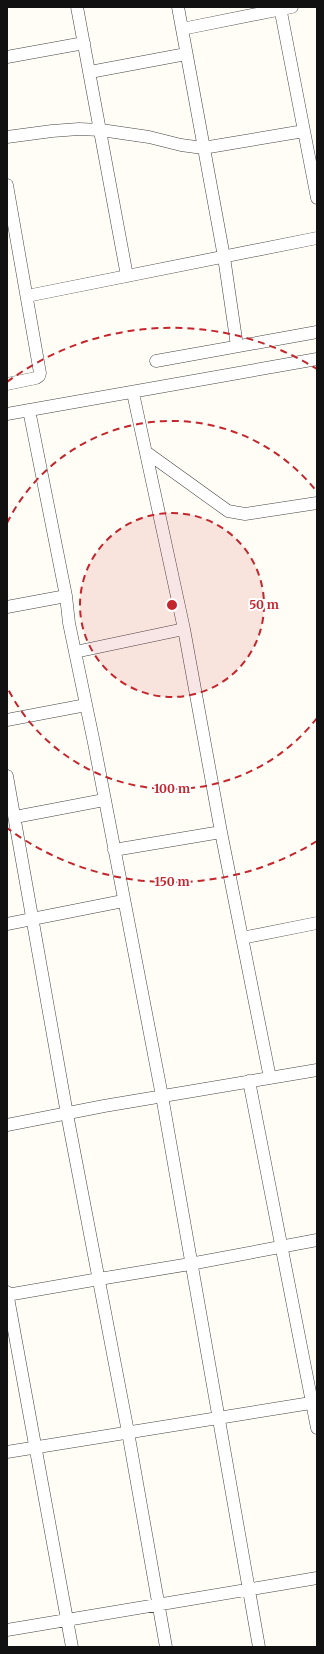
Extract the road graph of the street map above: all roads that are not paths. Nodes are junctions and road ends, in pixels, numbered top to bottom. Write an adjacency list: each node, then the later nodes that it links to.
1 (77, 7): 5 (street)
2 (178, 7): 4 (street)
3 (284, 8): 4 (street); 10 (street)
4 (182, 29): 6 (street)
5 (84, 43): 7 (street); 8 (street)
6 (186, 54): 8 (street); 12 (street)
7 (7, 56)
8 (90, 72): 9 (street)
9 (101, 130): 11 (street); 12 (street); 17 (street)
10 (304, 131): 12 (street); 14 (street)
11 (7, 137)
12 (203, 148): 16 (street)
13 (7, 186): 18 (street)
14 (317, 198)
15 (317, 238): 16 (street)
16 (224, 257): 17 (street); 20 (street)
17 (127, 276): 18 (street)
18 (27, 296): 23 (street)
19 (317, 332): 20 (street)
20 (237, 346): 22 (street)
21 (317, 359): 24 (street)
22 (156, 361)
23 (7, 384)
24 (133, 392): 25 (street); 27 (street)
25 (29, 410): 26 (street); 29 (street)
26 (7, 414)
27 (146, 452): 28 (street); 31 (street)
28 (317, 503)
29 (66, 596): 30 (street); 32 (street)
30 (7, 607)
31 (184, 629): 32 (street); 38 (street)
32 (75, 652): 33 (street)
33 (86, 705): 34 (street); 36 (street)
34 (7, 720)
35 (7, 776): 37 (street)
36 (104, 800): 37 (street); 39 (street)
37 (15, 817): 41 (street)
38 (221, 832): 39 (street); 44 (street)
39 (114, 850): 40 (street)
40 (123, 901): 41 (street); 48 (street)
41 (33, 918): 43 (street); 49 (street)
42 (317, 923): 44 (street)
43 (7, 924)
44 (242, 938): 46 (street)
45 (317, 1070): 46 (street)
46 (270, 1078): 47 (street)
47 (249, 1081): 48 (street); 52 (street)
48 (162, 1096): 49 (street); 53 (street)
49 (67, 1114): 50 (street); 54 (street)
50 (7, 1125)
51 (317, 1240): 52 (street)
52 (281, 1247): 53 (street); 56 (street)
53 (190, 1264): 54 (street); 57 (street)
54 (99, 1279): 55 (street); 59 (street)
55 (7, 1294): 60 (street)
56 (315, 1402): 57 (street); 58 (street)
57 (218, 1419): 59 (street); 63 (street)
58 (317, 1428)
59 (128, 1432): 60 (street); 64 (street)
60 (36, 1447): 61 (street); 65 (street)
61 (7, 1452)
62 (317, 1578): 63 (street)
63 (249, 1588): 64 (street); 69 (street)
64 (160, 1604): 65 (street); 68 (street)
65 (67, 1619): 66 (street); 67 (street)
66 (7, 1630)
67 (72, 1647)
68 (166, 1647)
69 (259, 1647)

